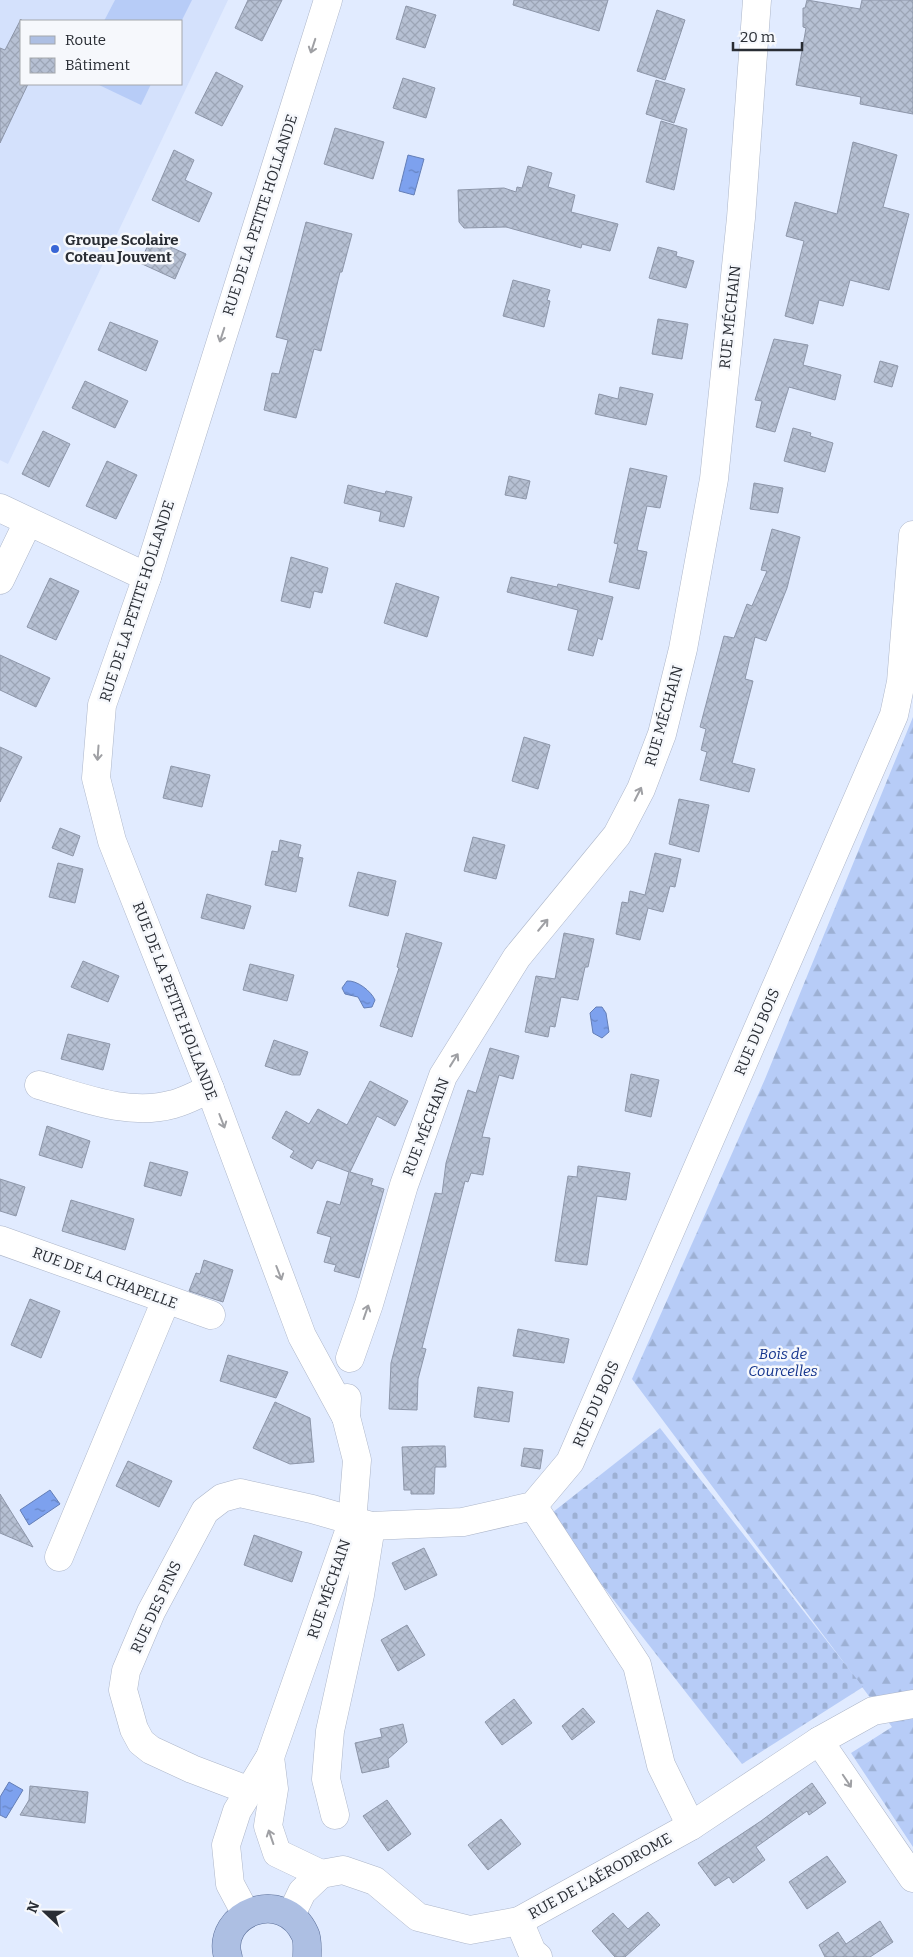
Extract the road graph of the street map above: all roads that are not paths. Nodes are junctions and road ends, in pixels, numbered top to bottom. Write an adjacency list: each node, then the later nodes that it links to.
1 (328, 0): 6 (street, RUE DE LA PETITE HOLLANDE, one-way to 6)
2 (757, 0): 13 (street, RUE MÉCHAIN, one-way to 2)
3 (0, 508): 4 (street)
4 (28, 522): 6 (street); 7 (street)
5 (913, 535): 16 (street, RUE DU BOIS)
6 (147, 577): 9 (street, RUE DE LA PETITE HOLLANDE, one-way to 9)
7 (0, 580)
8 (38, 1085): 9 (street)
9 (210, 1089): 14 (street, RUE DE LA PETITE HOLLANDE, one-way to 14)
10 (0, 1240): 11 (street, RUE DE LA CHAPELLE)
11 (166, 1300): 12 (street, RUE DE LA CHAPELLE); 18 (street)
12 (211, 1315)
13 (350, 1358): 14 (street); 15 (street, RUE MÉCHAIN)
14 (318, 1364): 15 (street, RUE DE LA PETITE HOLLANDE)
15 (346, 1417): 17 (street, RUE MÉCHAIN)
16 (533, 1506): 17 (street); 24 (street)
17 (362, 1525): 21 (street, RUE MÉCHAIN); 22 (street, RUE DES PINS); 23 (street, RUE MÉCHAIN)
18 (59, 1557)
19 (913, 1704): 20 (street, RUE DE L'AÉRODROME)
20 (820, 1741): 24 (street, RUE DE L'AÉRODROME); 26 (street, one-way to 26)
21 (270, 1757): 22 (street, RUE MÉCHAIN); 25 (street, RUE MÉCHAIN, one-way to 21)
22 (250, 1791): 27 (street, RUE MÉCHAIN)
23 (335, 1815)
24 (691, 1826): 29 (street, RUE DE L'AÉRODROME)
25 (321, 1874): 28 (street); 29 (street, RUE DE L'AÉRODROME)
26 (913, 1878)
27 (246, 1914): 28 (main road); 30 (main road)
28 (291, 1915): 31 (main road)
29 (519, 1921): 32 (street)
30 (228, 1957)
31 (307, 1957)
32 (538, 1957)

